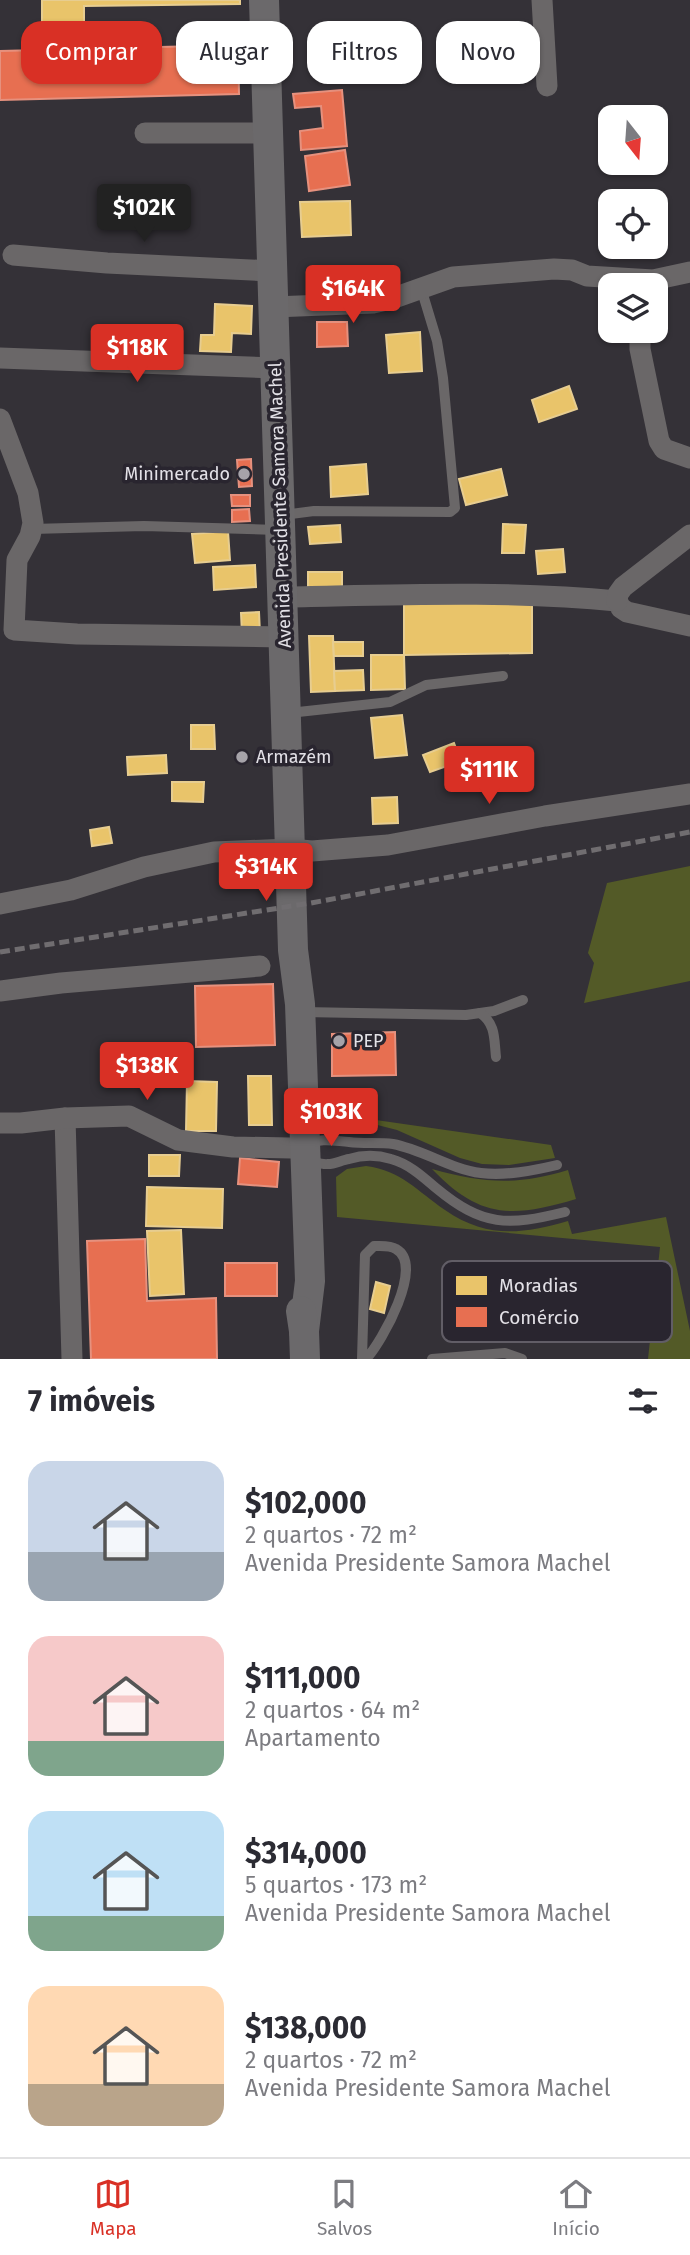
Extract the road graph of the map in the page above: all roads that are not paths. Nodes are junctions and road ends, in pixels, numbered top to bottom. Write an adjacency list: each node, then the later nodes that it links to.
1 (264, 0): 5 (main road, Avenida Presidente Samora Machel)
2 (542, 0): 3 (street)
3 (547, 86)
4 (145, 133): 5 (street)
5 (268, 133): 7 (main road, Avenida Presidente Samora Machel)
6 (13, 255): 7 (street)
7 (272, 271): 12 (main road, Avenida Presidente Samora Machel)
8 (690, 272): 9 (street)
9 (668, 277)
10 (598, 278): 11 (street)
11 (421, 288): 12 (street); 18 (lane)
12 (274, 307): 15 (main road, Avenida Presidente Samora Machel)
13 (640, 343): 17 (street)
14 (0, 358): 15 (street)
15 (275, 368): 18 (main road, Avenida Presidente Samora Machel)
16 (0, 419): 19 (street)
17 (690, 458)
18 (280, 522): 19 (lane); 21 (main road, Avenida Presidente Samora Machel)
19 (32, 529): 24 (street)
20 (690, 535): 22 (street)
21 (282, 597): 22 (street); 25 (main road, Avenida Presidente Samora Machel)
22 (617, 601): 23 (street)
23 (690, 626)
24 (7, 631): 25 (street)
25 (284, 637): 27 (main road, Avenida Presidente Samora Machel)
26 (503, 676): 27 (lane)
27 (286, 713): 29 (main road, Avenida Presidente Samora Machel)
28 (690, 794): 29 (street)
29 (290, 861): 30 (street); 32 (main road, Avenida Presidente Samora Machel)
30 (0, 904)
31 (260, 966): 33 (street)
32 (294, 967): 35 (main road, Avenida Presidente Samora Machel); 40 (main road, Avenida Presidente Samora Machel)
33 (0, 991)
34 (523, 1000): 36 (lane)
35 (300, 1012): 36 (lane); 40 (main road, Avenida Presidente Samora Machel)
36 (480, 1013): 37 (lane)
37 (496, 1057)
38 (65, 1118): 39 (street); 40 (street); 44 (street)
39 (0, 1123)
40 (305, 1151): 41 (lane); 42 (lane); 43 (main road, Avenida Presidente Samora Machel); 43 (main road, Avenida Presidente Samora Machel)
41 (556, 1165)
42 (565, 1212)
43 (305, 1345)
44 (72, 1359)
45 (364, 1359): 45 (lane)
46 (432, 1359): 47 (lane)
47 (522, 1359)

